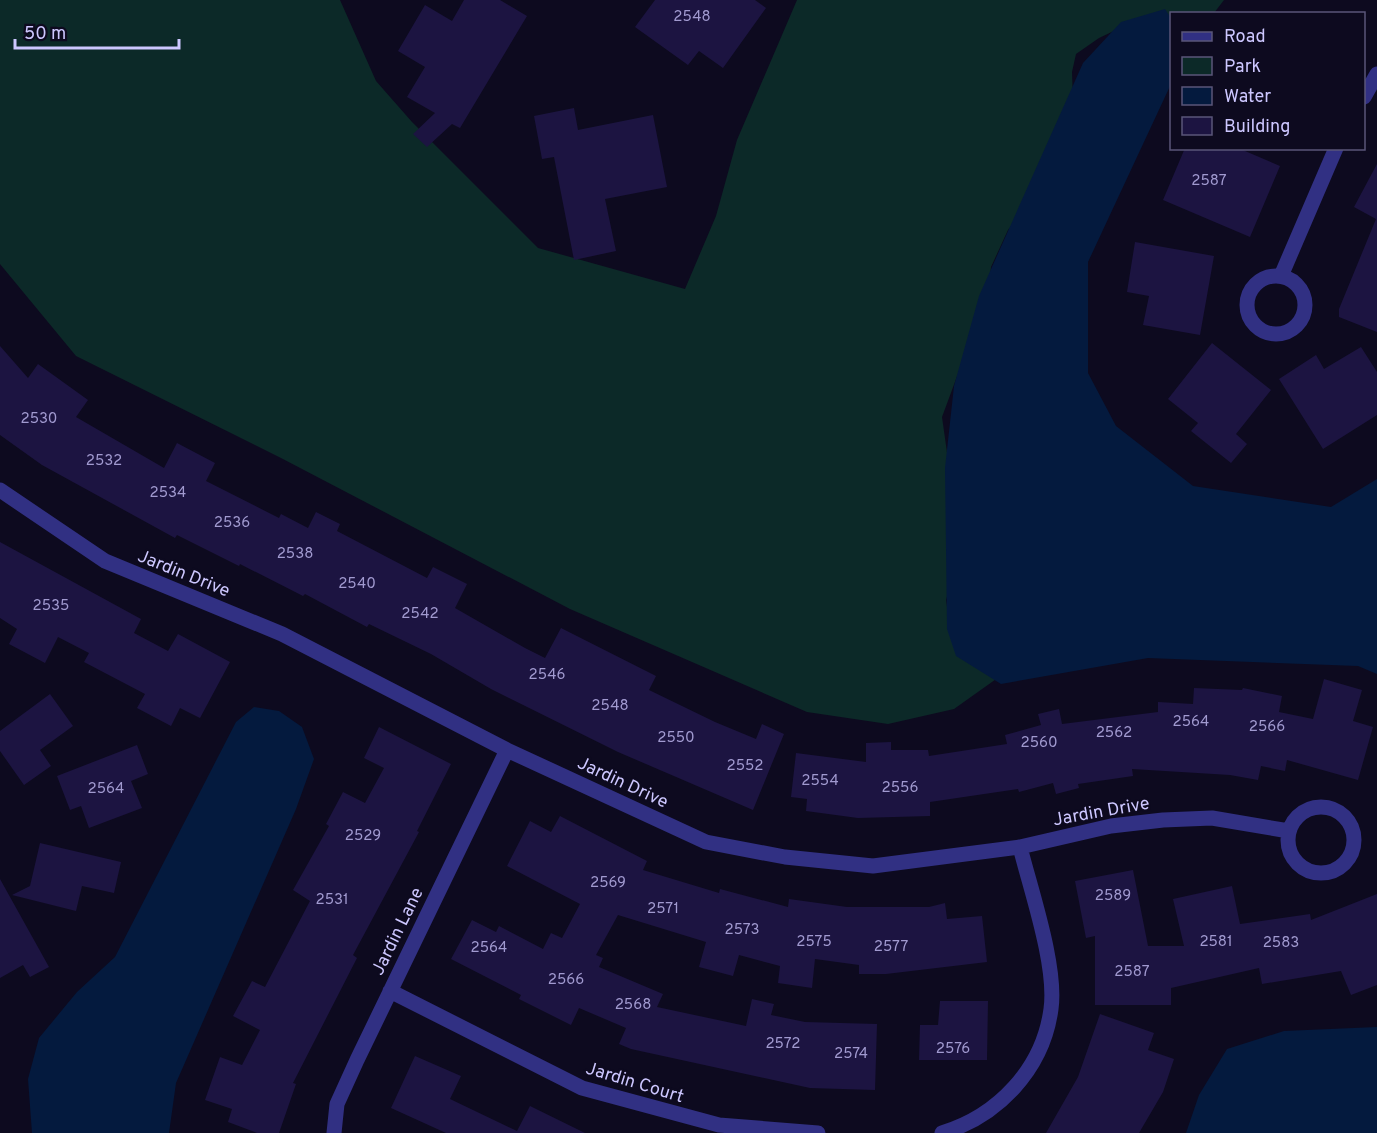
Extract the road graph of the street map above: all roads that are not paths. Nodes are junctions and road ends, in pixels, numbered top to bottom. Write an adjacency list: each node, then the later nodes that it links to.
1 (1377, 74): 2 (street)
2 (1365, 95)
3 (1335, 150): 4 (street)
4 (1281, 276)
5 (0, 490): 6 (street, Jardin Drive)
6 (507, 750): 8 (street, Jardin Drive); 9 (street, Jardin Lane)
7 (1289, 831): 7 (street); 8 (street, Jardin Drive)
8 (1020, 847): 12 (street)
9 (390, 991): 10 (street, Jardin Lane); 11 (street, Jardin Court)
10 (334, 1133)
11 (818, 1133)
12 (942, 1133)

